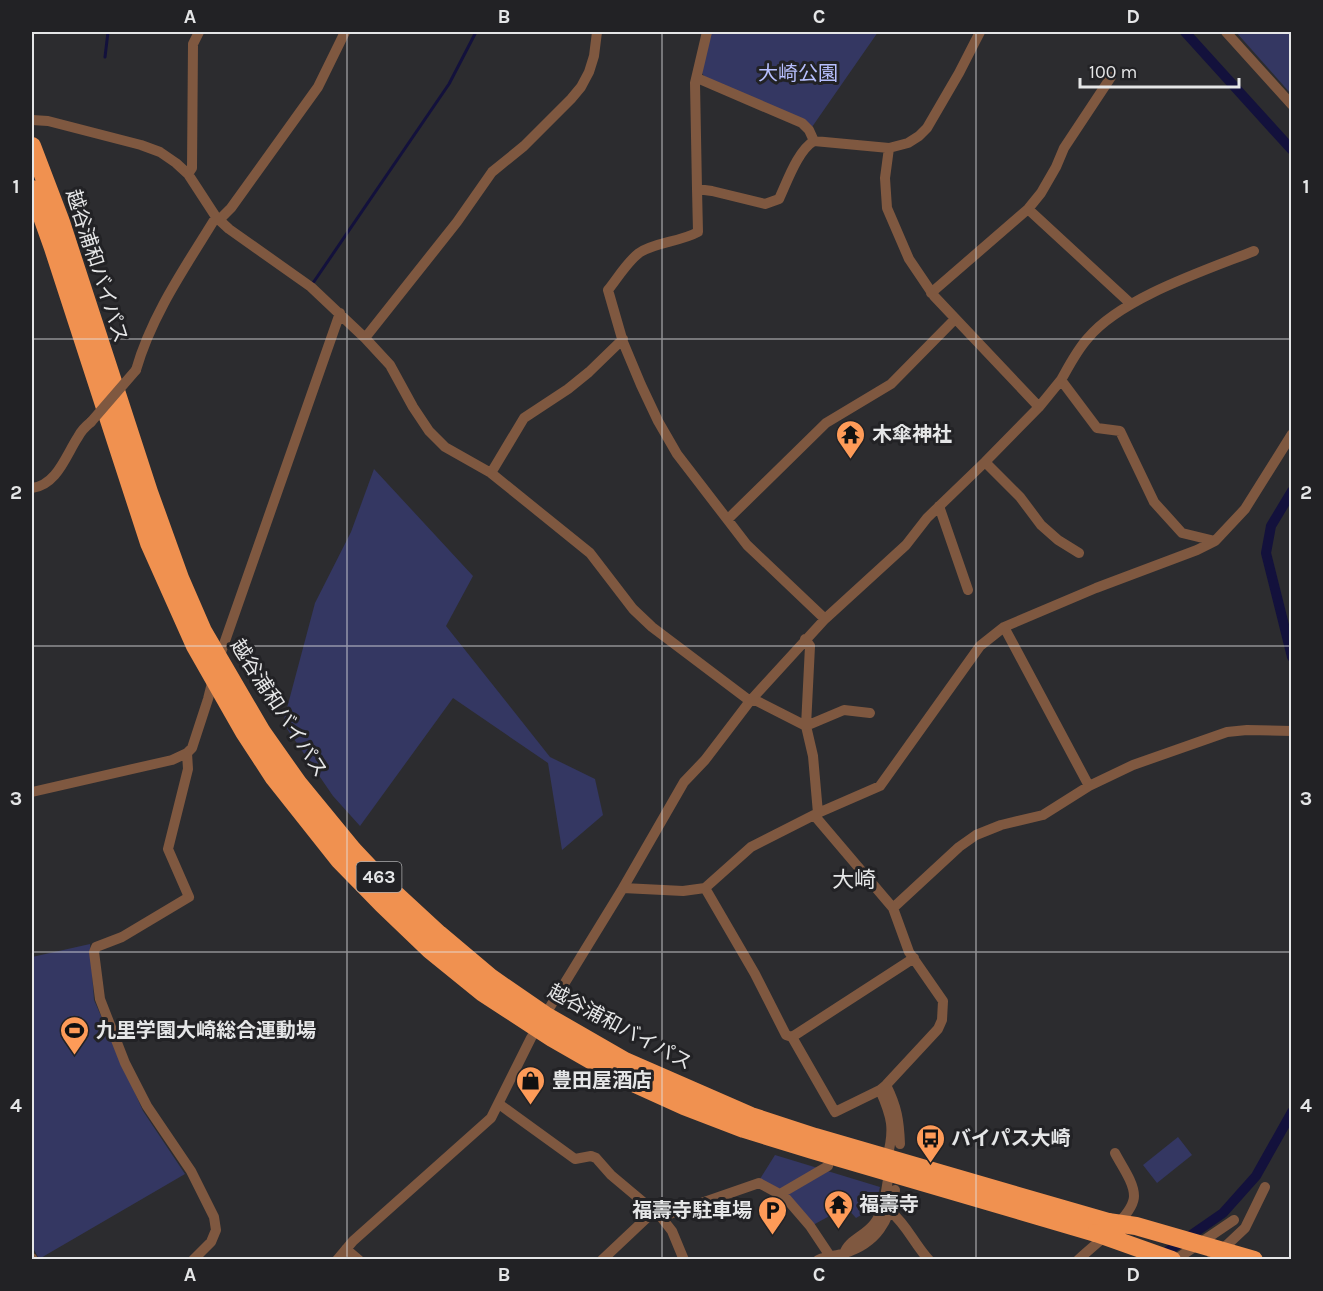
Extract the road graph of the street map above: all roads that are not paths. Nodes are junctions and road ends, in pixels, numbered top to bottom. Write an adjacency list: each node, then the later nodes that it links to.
1 (199, 32): 14 (street)
2 (345, 32): 18 (street)
3 (597, 32): 24 (street)
4 (707, 32): 8 (street)
5 (980, 32): 13 (street)
6 (1226, 32): 9 (street)
7 (1111, 77): 17 (street)
8 (697, 78): 11 (street); 16 (street)
9 (1292, 105)
10 (32, 120): 14 (street)
11 (814, 141): 13 (street); 16 (street)
12 (32, 146): 40 (highway, 越谷浦和バイパス / 463)
13 (890, 148): 20 (street)
14 (188, 174): 18 (street)
15 (32, 189): 41 (highway, 越谷浦和バイパス / 463)
16 (697, 189): 25 (street)
17 (1028, 209): 20 (street); 21 (street)
18 (218, 219): 22 (street); 31 (street, bridge)
19 (1254, 251): 21 (street)
20 (931, 292): 23 (street)
21 (1131, 304): 26 (street)
22 (340, 313): 24 (street); 40 (street)
23 (955, 319): 27 (street); 33 (street)
24 (365, 338): 30 (street)
25 (623, 339): 30 (street); 33 (street)
26 (1061, 380): 27 (street); 34 (street)
27 (1039, 407): 29 (street)
28 (1292, 434): 34 (street)
29 (985, 462): 32 (street); 35 (street)
30 (491, 473): 42 (street)
31 (32, 488)
32 (939, 506): 36 (street); 37 (street)
33 (728, 519): 37 (street)
34 (1215, 541): 38 (street)
35 (1079, 553)
36 (968, 590)
37 (825, 619): 39 (street)
38 (1004, 627): 47 (street); 49 (street)
39 (805, 639): 42 (street); 44 (street)
40 (219, 658): 41 (street); 54 (highway, 越谷浦和バイパス / 463)
41 (212, 679): 46 (street); 54 (highway, 越谷浦和バイパス / 463)
42 (750, 701): 44 (street); 50 (street)
43 (870, 713): 44 (street)
44 (806, 726): 49 (street)
45 (1292, 731): 47 (street)
46 (188, 753): 48 (street); 72 (street)
47 (1089, 786): 52 (street)
48 (32, 792)
49 (816, 814): 51 (street); 52 (street)
50 (622, 888): 51 (street); 54 (street)
51 (705, 888): 55 (street)
52 (893, 908): 53 (street)
53 (914, 958): 55 (street); 56 (street)
54 (541, 1022): 57 (street); 61 (highway, 越谷浦和バイパス / 463)
55 (792, 1037): 56 (street)
56 (883, 1088): 58 (street); 61 (street)
57 (499, 1104): 65 (street); 69 (street)
58 (900, 1144)
59 (1115, 1153): 67 (street)
60 (828, 1166): 63 (street)
61 (890, 1174): 64 (street); 67 (highway, 越谷浦和バイパス / 463); 70 (street)
62 (1265, 1187): 81 (street)
63 (780, 1194): 65 (street); 71 (street)
64 (891, 1212): 70 (street); 78 (street)
65 (658, 1214): 75 (street); 76 (street)
66 (1234, 1220): 68 (street)
67 (1105, 1228): 68 (street); 79 (street); 80 (highway, 463, bridge); 82 (highway, 463, bridge)
68 (1200, 1243): 80 (street)
69 (346, 1249): 73 (street); 74 (street)
70 (844, 1254): 71 (street)
71 (830, 1256): 77 (street)
72 (193, 1260)
73 (338, 1260)
74 (358, 1260)
75 (602, 1260)
76 (684, 1260)
77 (818, 1260)
78 (928, 1260)
79 (1078, 1260)
80 (1174, 1260)
81 (1211, 1260)
82 (1254, 1260)

